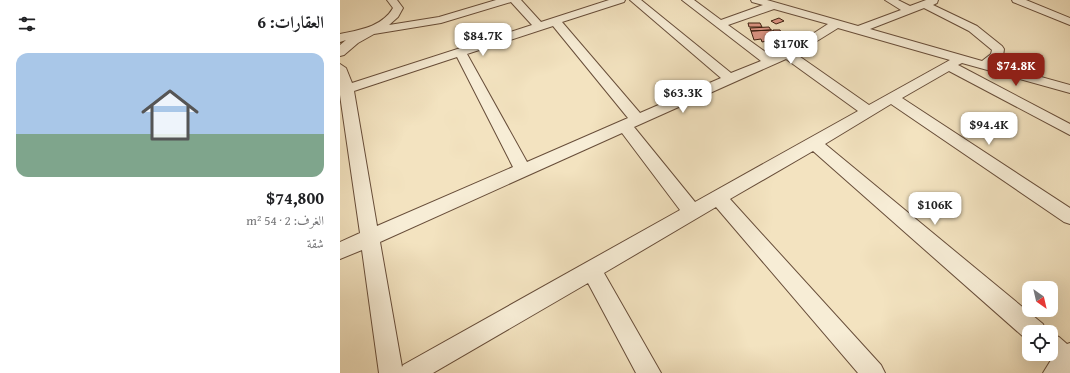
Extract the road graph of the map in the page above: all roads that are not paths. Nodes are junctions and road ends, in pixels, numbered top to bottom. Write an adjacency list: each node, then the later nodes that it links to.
1 (392, 0): 19 (street)
2 (507, 0): 19 (street)
3 (515, 0): 18 (street)
4 (620, 0): 14 (street)
5 (635, 0): 29 (street)
6 (687, 0): 16 (street)
7 (756, 0): 12 (street)
8 (890, 0): 13 (street)
9 (934, 0): 11 (street)
10 (1017, 0): 15 (street)
11 (923, 4): 13 (street); 27 (street)
12 (774, 5): 16 (street); 17 (street)
13 (910, 10): 20 (street)
14 (555, 21): 18 (street); 34 (street)
15 (1070, 22)
16 (721, 24): 25 (street)
17 (836, 24): 20 (street); 24 (street)
18 (539, 26): 23 (street)
19 (370, 30): 21 (street); 22 (street)
20 (858, 30): 26 (street)
21 (340, 38)
22 (340, 52)
23 (460, 52): 30 (street); 37 (street)
24 (787, 54): 25 (street); 33 (street)
25 (769, 61): 29 (street)
26 (955, 62): 27 (street); 32 (street); 35 (street)
27 (984, 65): 31 (street)
28 (340, 68): 30 (street)
29 (730, 79): 34 (street)
30 (344, 89): 41 (street)
31 (1070, 89)
32 (893, 98): 33 (street); 40 (street)
33 (870, 112): 36 (street)
34 (631, 123): 37 (street); 39 (street)
35 (1070, 130)
36 (814, 144): 38 (street); 44 (street)
37 (523, 170): 41 (street)
38 (719, 198): 39 (street); 48 (street)
39 (693, 213): 43 (street)
40 (1070, 217)
41 (371, 239): 42 (street); 45 (street)
42 (340, 251)
43 (592, 270): 46 (street); 47 (street)
44 (1027, 325)
45 (391, 373)
46 (411, 373)
47 (649, 373)
48 (873, 373)

